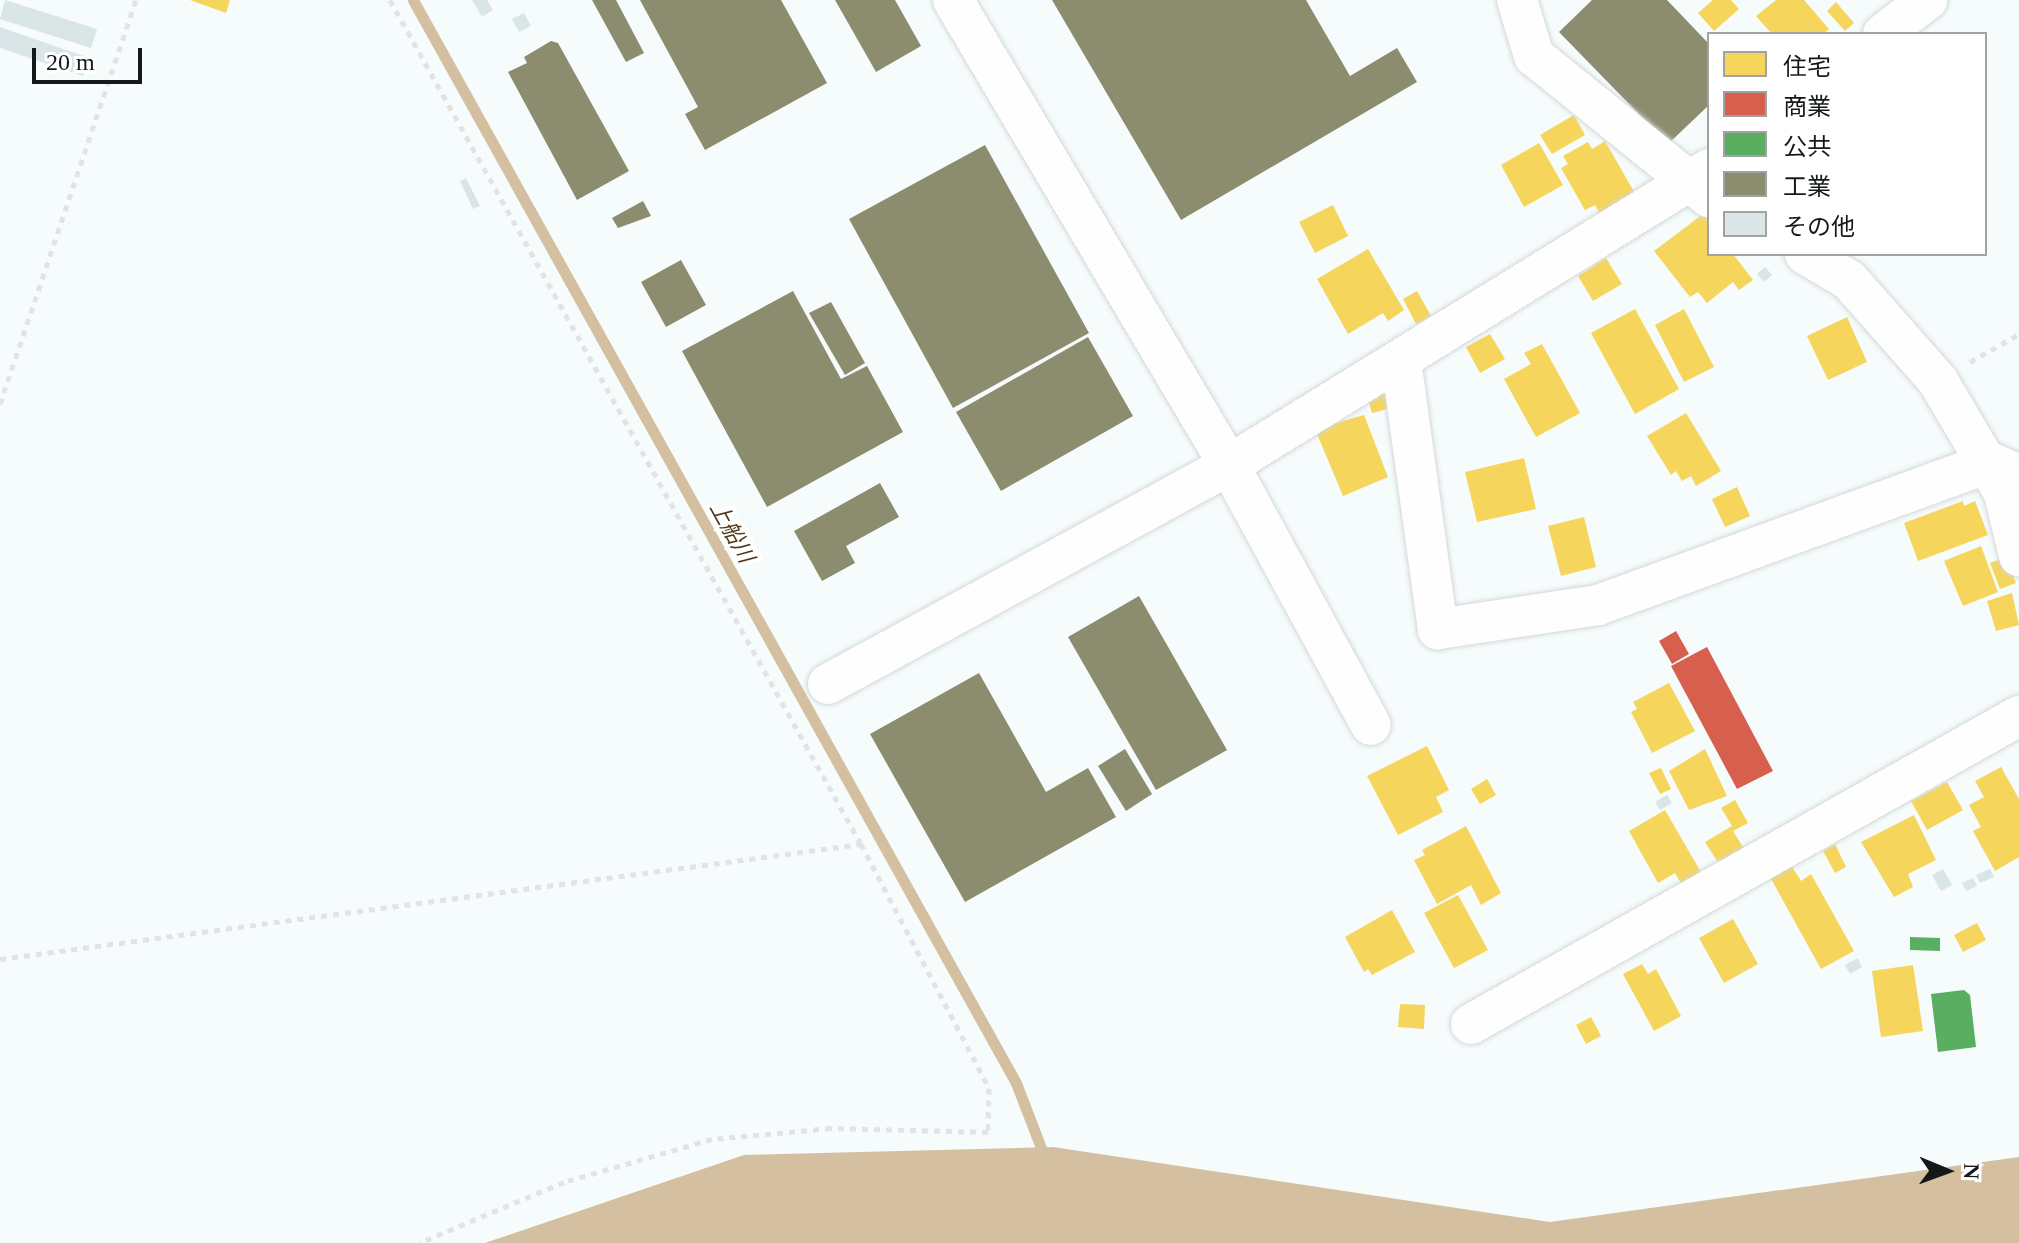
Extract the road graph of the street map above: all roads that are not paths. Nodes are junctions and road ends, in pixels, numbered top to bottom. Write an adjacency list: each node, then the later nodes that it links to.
1 (953, 0): 8 (street)
2 (1517, 0): 5 (street)
3 (1927, 0): 4 (street)
4 (1886, 32)
5 (1702, 184): 7 (street)
6 (1808, 256): 9 (street)
7 (1401, 360): 8 (street); 9 (street)
8 (1229, 465): 11 (street); 13 (street)
9 (2004, 469): 10 (street)
10 (2019, 556)
11 (828, 684)
12 (2019, 716): 14 (street)
13 (1371, 725)
14 (1471, 1024)

